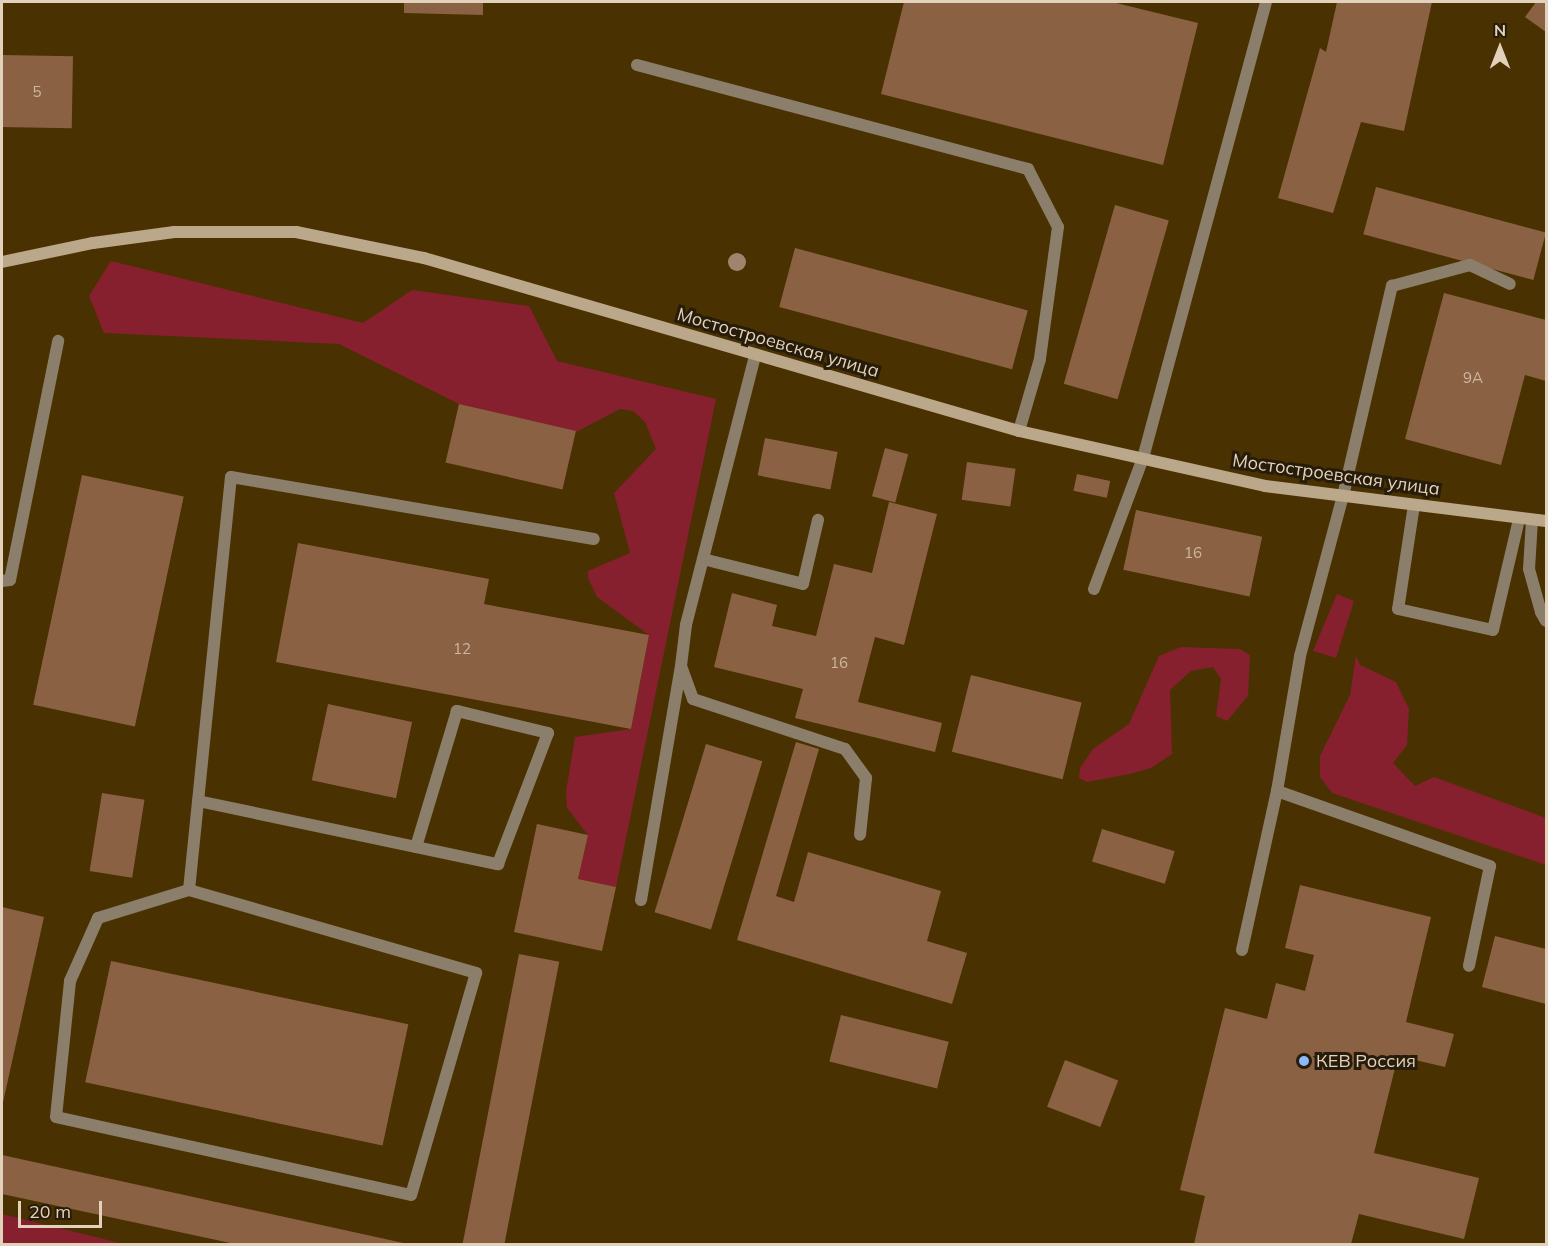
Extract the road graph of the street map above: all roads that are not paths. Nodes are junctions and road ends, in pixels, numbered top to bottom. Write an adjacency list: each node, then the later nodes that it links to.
1 (1266, 2): 8 (lane)
2 (637, 65): 7 (lane)
3 (2, 262): 6 (main road, Мостостроевская улица)
4 (1509, 284): 9 (lane)
5 (58, 342): 17 (lane)
6 (755, 356): 7 (main road, Мостостроевская улица); 16 (lane)
7 (1019, 430): 8 (main road, Мостостроевская улица)
8 (1143, 458): 9 (main road, Мостостроевская улица); 18 (lane)
9 (1343, 496): 10 (main road, Мостостроевская улица); 21 (lane)
10 (1414, 505): 11 (main road, Мостостроевская улица); 11 (lane)
11 (1519, 519): 13 (main road, Мостостроевская улица)
12 (818, 520): 16 (lane)
13 (1532, 520): 14 (main road, Мостостроевская улица); 19 (lane)
14 (1546, 521)
15 (594, 539): 22 (lane)
16 (703, 559): 20 (lane)
17 (2, 581)
18 (1094, 589)
19 (1546, 621)
20 (681, 666): 23 (lane); 26 (lane)
21 (1277, 791): 27 (lane); 28 (lane)
22 (198, 801): 24 (lane); 25 (lane)
23 (860, 835)
24 (416, 847): 24 (lane)
25 (189, 890): 25 (lane)
26 (641, 900)
27 (1242, 950)
28 (1469, 966)

